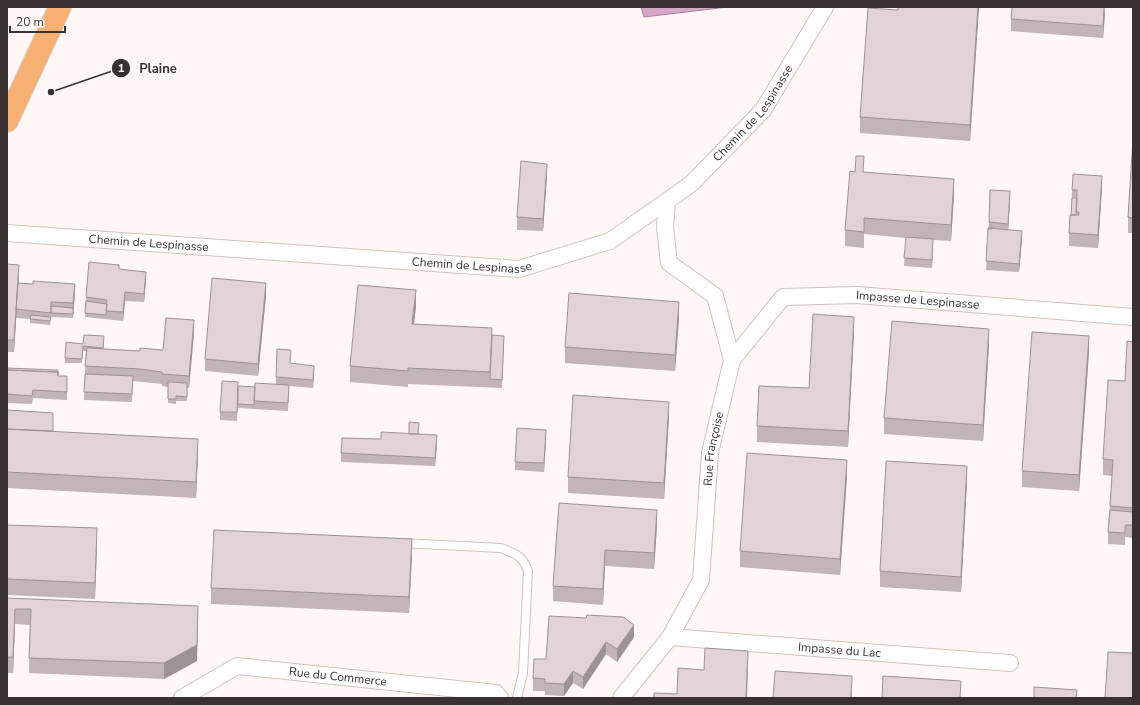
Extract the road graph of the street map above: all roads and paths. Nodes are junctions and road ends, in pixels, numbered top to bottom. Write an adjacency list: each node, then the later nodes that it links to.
1 (60, 7): 3 (main road)
2 (825, 7): 4 (street, Chemin de Lespinasse)
3 (8, 118)
4 (667, 202): 5 (street, Chemin de Lespinasse); 7 (street, Rue Françoise)
5 (8, 235)
6 (1133, 317): 7 (street, Impasse de Lespinasse)
7 (732, 360): 9 (street, Rue Françoise)
8 (395, 543): 13 (lane)
9 (670, 637): 10 (street, Impasse du Lac); 14 (street, Rue Françoise)
10 (1010, 663)
11 (182, 698): 12 (street, Rue du Commerce)
12 (500, 698)
13 (517, 698)
14 (621, 698)

